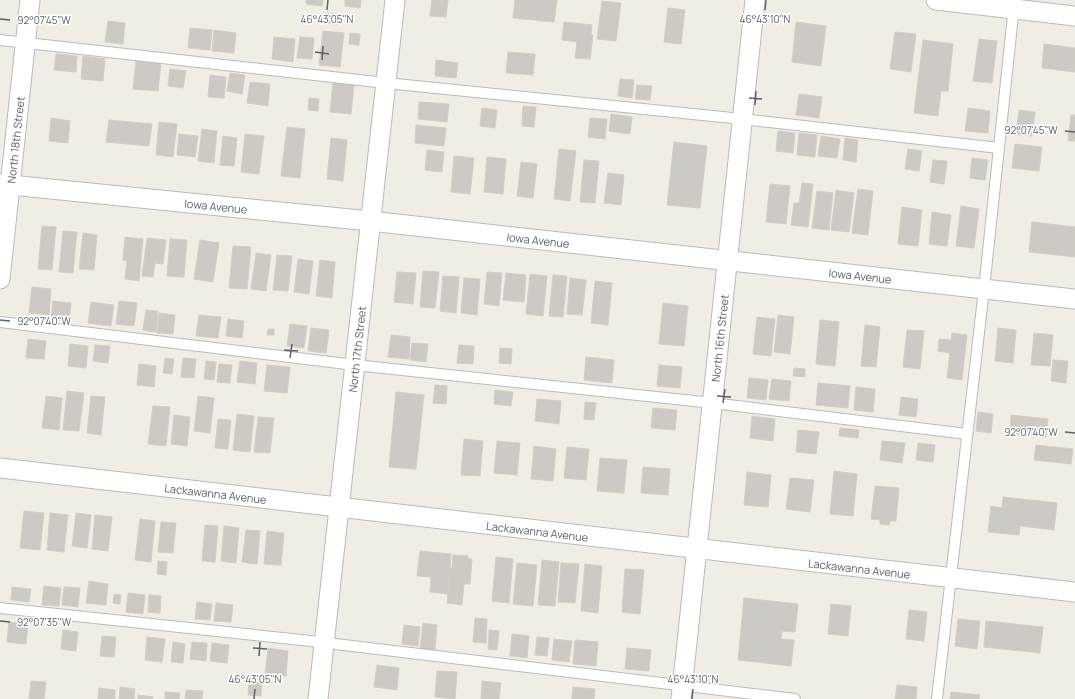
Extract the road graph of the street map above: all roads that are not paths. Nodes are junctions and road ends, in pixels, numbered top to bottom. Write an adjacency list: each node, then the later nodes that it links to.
1 (30, 0): 8 (street, North 18th Street)
2 (395, 0): 9 (street, North 17th Street)
3 (755, 0): 10 (street, North 16th Street)
4 (936, 0): 5 (street)
5 (1014, 4): 6 (street); 11 (lane)
6 (1075, 16)
7 (0, 40): 8 (lane)
8 (26, 42): 9 (lane); 12 (street, North 18th Street)
9 (386, 83): 10 (lane); 13 (street, North 17th Street)
10 (742, 119): 11 (lane); 14 (street, North 16th Street)
11 (999, 148): 16 (lane)
12 (5, 184): 13 (street, Iowa Avenue); 15 (street, North 18th Street)
13 (370, 221): 14 (street, Iowa Avenue); 19 (street, North 17th Street)
14 (728, 261): 16 (street, Iowa Avenue); 20 (street, North 16th Street)
15 (0, 279)
16 (984, 289): 17 (street, Iowa Avenue); 21 (lane)
17 (1075, 299)
18 (0, 322): 19 (lane)
19 (355, 365): 20 (lane); 23 (street, North 17th Street)
20 (713, 403): 21 (lane); 24 (street, North 16th Street)
21 (967, 434): 25 (lane)
22 (0, 468): 23 (street, Lackawanna Avenue)
23 (339, 507): 24 (street, Lackawanna Avenue); 28 (street, North 17th Street)
24 (696, 550): 25 (street, Lackawanna Avenue); 29 (street, North 16th Street)
25 (951, 578): 26 (street, Lackawanna Avenue); 32 (lane)
26 (1075, 592)
27 (0, 608): 28 (lane)
28 (324, 643): 29 (lane); 30 (street, North 17th Street)
29 (682, 693): 31 (lane)
30 (318, 699)
31 (794, 699)
32 (937, 699)

